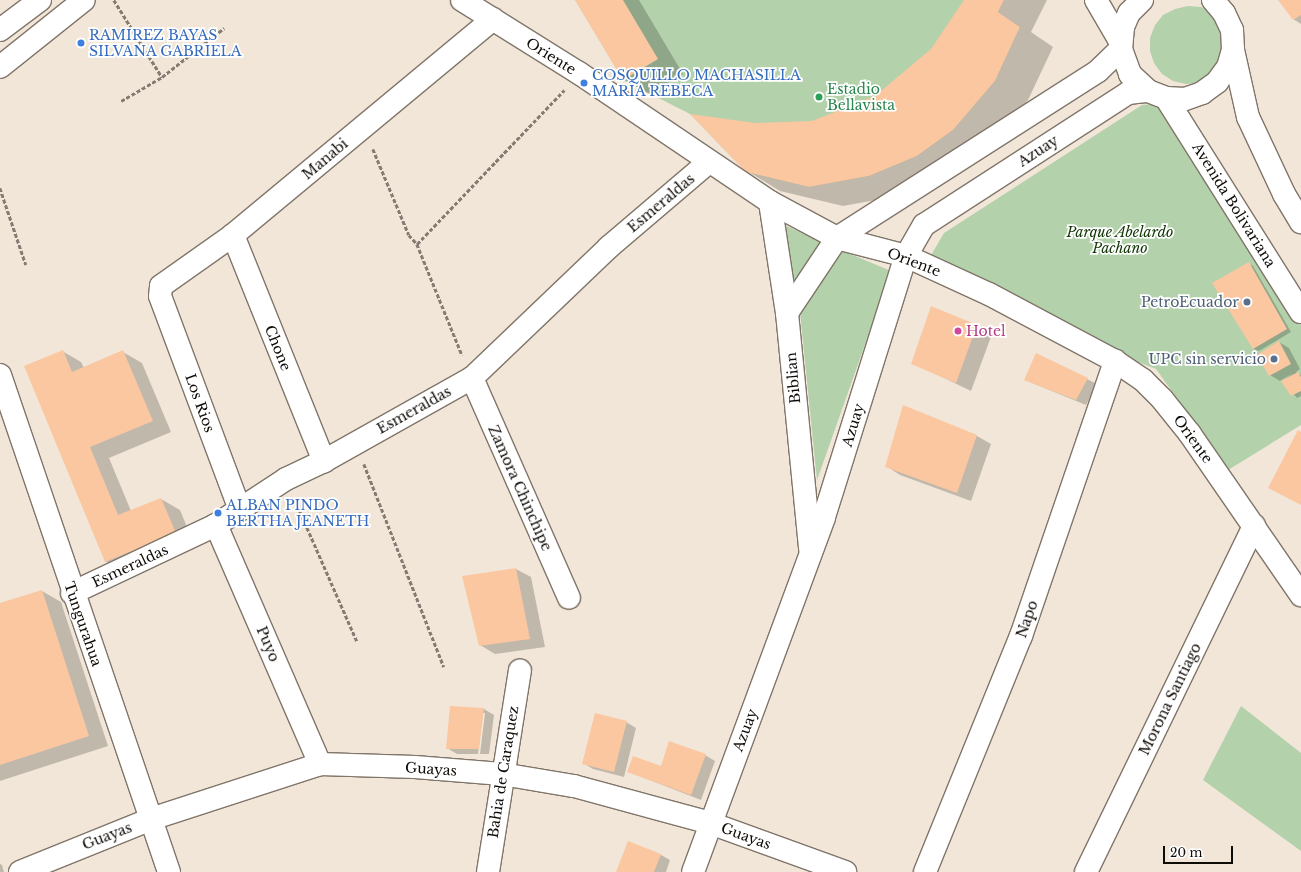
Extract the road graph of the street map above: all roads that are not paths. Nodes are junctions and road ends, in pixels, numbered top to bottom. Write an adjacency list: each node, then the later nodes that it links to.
1 (40, 0): 8 (street)
2 (84, 0): 11 (street)
3 (462, 0): 7 (street, Oriente)
4 (1096, 0): 9 (street, Avenida Bolivariana)
5 (1142, 0): 9 (street)
6 (1213, 0): 10 (street)
7 (492, 19): 13 (street, Oriente); 16 (street, Manabi)
8 (0, 30)
9 (1121, 46): 12 (street, Avenida Bolivariana); 17 (street)
10 (1233, 50): 12 (street); 15 (street)
11 (0, 66)
12 (1157, 95): 18 (street, Azuay); 20 (street, Avenida Bolivariana)
13 (709, 162): 14 (street, Oriente); 24 (street, Esmeraldas)
14 (770, 202): 17 (street, Oriente); 21 (street, Biblian)
15 (1301, 222)
16 (233, 235): 19 (street, Manabi); 25 (street, Chone)
17 (837, 238): 18 (street, Oriente); 21 (street)
18 (906, 256): 22 (street, Oriente); 29 (street, Azuay)
19 (160, 296): 26 (street, Los Rios)
20 (1301, 312)
21 (787, 313): 29 (street, Biblian)
22 (1115, 361): 28 (street, Oriente); 43 (street, Napo)
23 (0, 375): 30 (street, Tungurahua)
24 (472, 378): 25 (street, Esmeraldas); 32 (street, Zamora Chinchipe)
25 (324, 461): 26 (street, Esmeraldas)
26 (240, 510): 27 (street, Esmeraldas)
27 (216, 525): 30 (street, Esmeraldas); 34 (street, Puyo)
28 (1254, 526): 31 (street, Oriente); 44 (street, Morona Santiago)
29 (811, 553): 37 (street, Azuay)
30 (72, 593): 36 (street, Tungurahua)
31 (1301, 595)
32 (569, 598)
33 (520, 671): 35 (street, Bahia de Caraquez)
34 (320, 764): 35 (street, Guayas); 36 (street, Guayas)
35 (502, 774): 37 (street, Guayas); 40 (street, Bahia de Caraquez)
36 (151, 818): 38 (street, Guayas); 39 (street, Tungurahua)
37 (710, 823): 41 (street, Azuay); 42 (street, Guayas)
38 (20, 871)
39 (169, 872)
40 (488, 872)
41 (693, 872)
42 (845, 872)
43 (925, 872)
44 (1086, 872)

